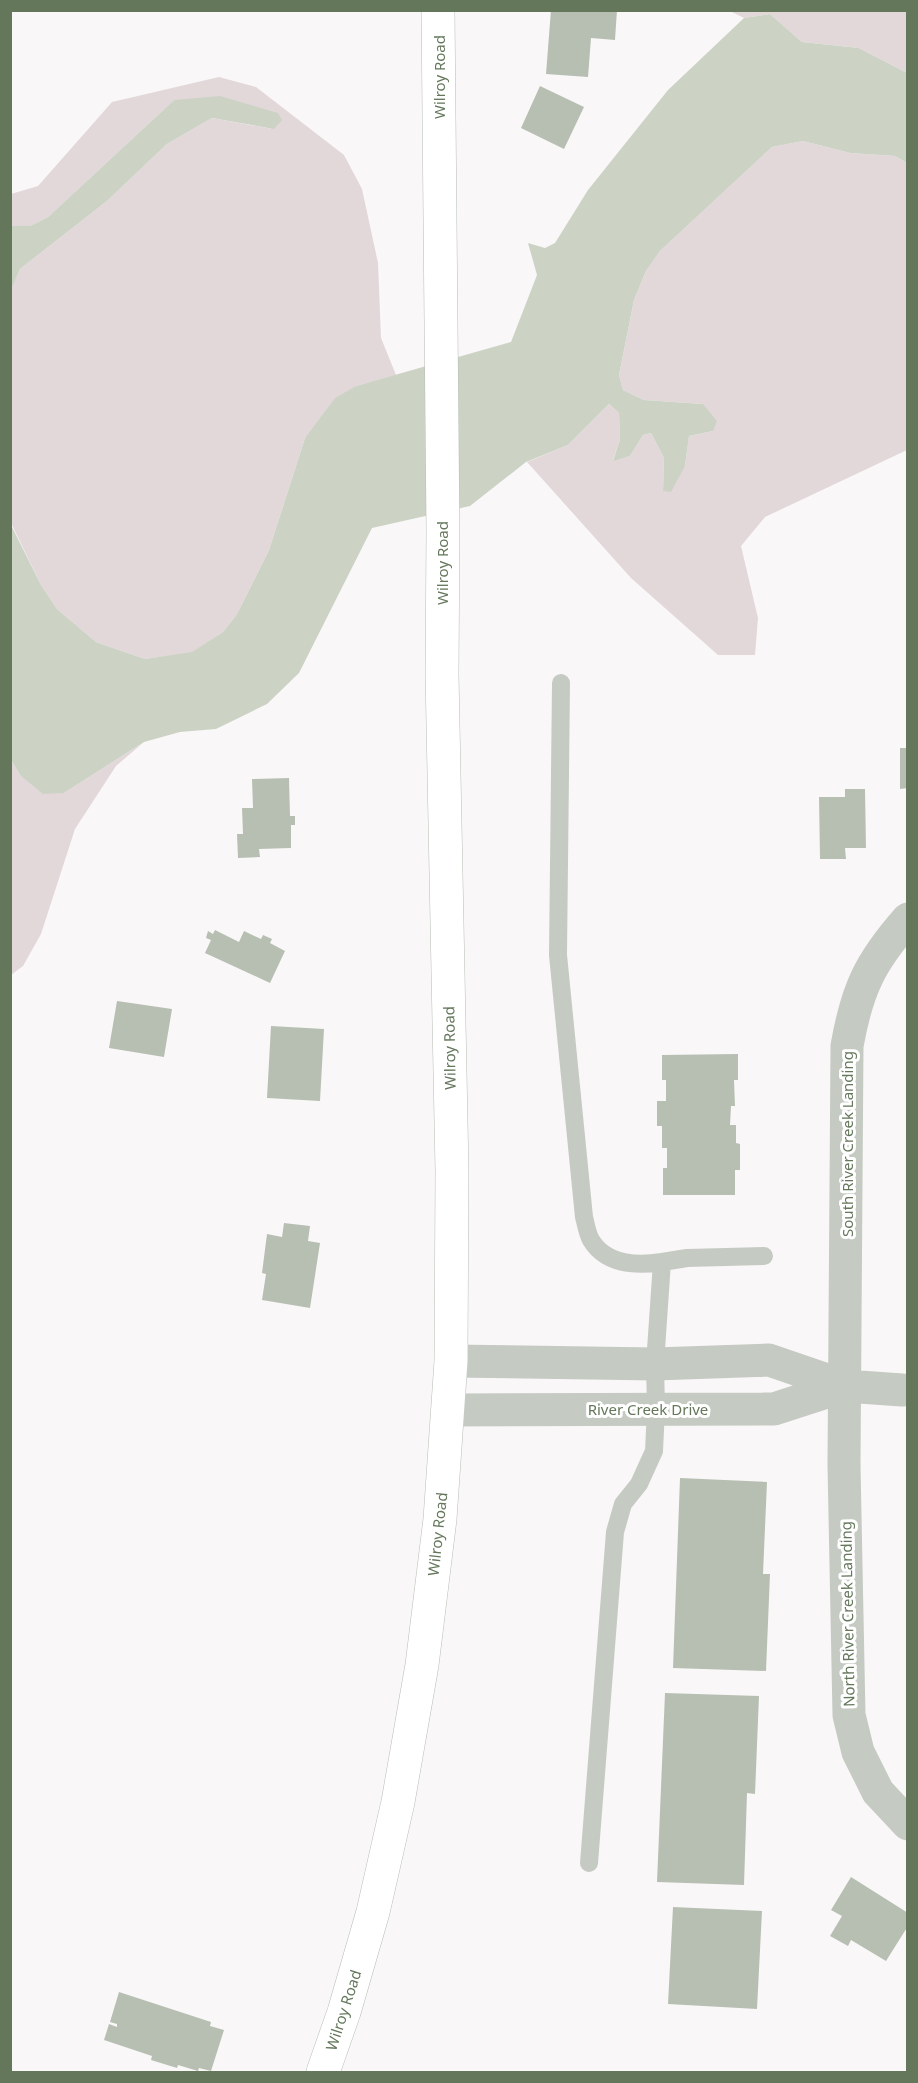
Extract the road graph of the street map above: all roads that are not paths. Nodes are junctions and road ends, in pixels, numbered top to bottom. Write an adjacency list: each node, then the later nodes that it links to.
1 (438, 10): 6 (main road, Wilroy Road)
2 (561, 683): 5 (lane)
3 (908, 919): 8 (street, South River Creek Landing)
4 (764, 1256): 5 (lane)
5 (662, 1262): 7 (lane)
6 (451, 1361): 7 (street, River Creek Drive); 11 (main road, Wilroy Road)
7 (655, 1364): 8 (street, River Creek Drive); 10 (lane)
8 (845, 1386): 9 (street, River Creek Drive); 10 (street, River Creek Drive); 12 (street, North River Creek Landing)
9 (906, 1389)
10 (656, 1409): 11 (street, River Creek Drive); 13 (lane)
11 (448, 1410): 14 (main road, Wilroy Road)
12 (908, 1824)
13 (589, 1863)
14 (323, 2073)

